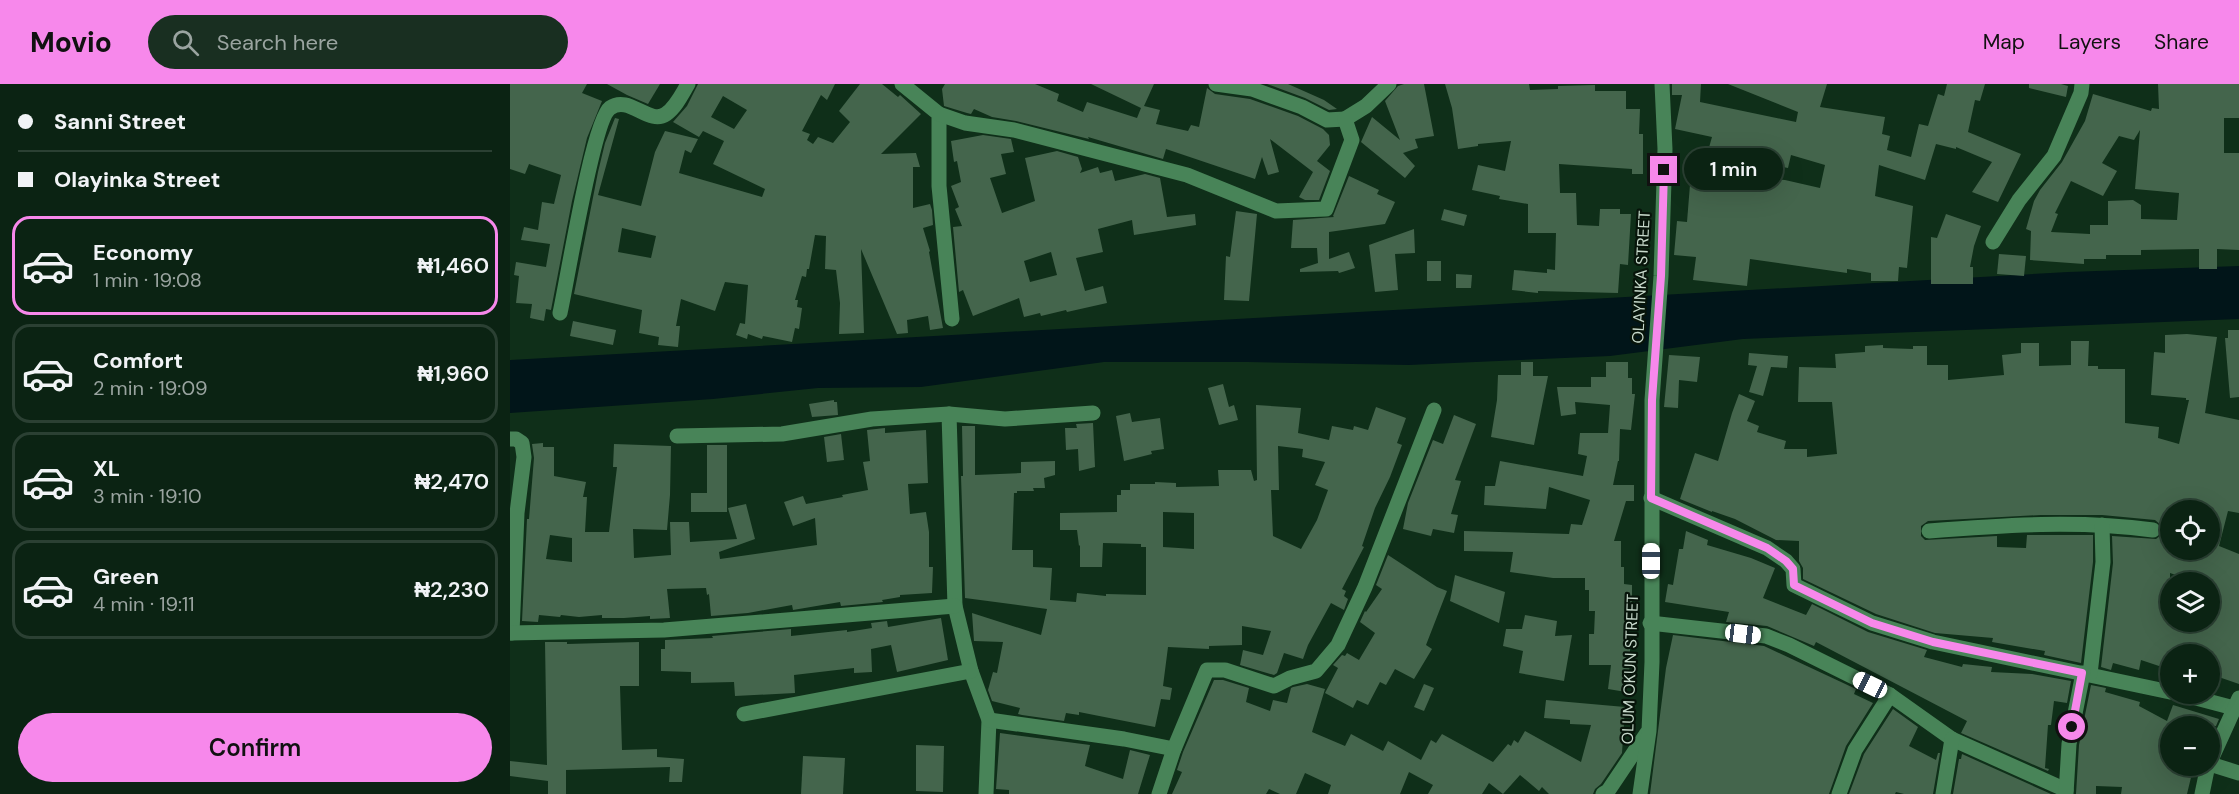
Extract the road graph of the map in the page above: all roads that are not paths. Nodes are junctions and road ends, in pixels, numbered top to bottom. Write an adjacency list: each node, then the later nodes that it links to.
1 (688, 84): 10 (street)
2 (902, 84): 7 (street)
3 (1216, 84): 8 (street)
4 (1389, 84): 8 (street)
5 (1662, 84): 12 (street, OLAYINKA STREET)
6 (2082, 84): 9 (street)
7 (939, 114): 8 (street); 11 (street)
8 (1345, 119)
9 (1993, 242)
10 (560, 313)
11 (952, 319)
12 (1652, 400): 18 (street, OLUM OKUN STREET)
13 (1434, 410): 36 (street)
14 (1093, 413): 15 (street)
15 (949, 414): 16 (street); 22 (street)
16 (677, 436)
17 (510, 439): 24 (street)
18 (1651, 498): 23 (street, OLUM OKUN STREET); 26 (street)
19 (2102, 525): 20 (street); 21 (street); 26 (street)
20 (2153, 530)
21 (1929, 531)
22 (955, 606): 24 (street); 25 (street)
23 (1650, 623): 28 (street); 33 (street, OLUM OKUN STREET)
24 (511, 633)
25 (971, 671): 31 (street); 32 (street)
26 (2086, 674): 27 (street); 40 (street)
27 (2160, 690)
28 (1890, 695): 34 (street); 45 (street)
29 (2220, 700): 30 (street)
30 (2236, 703): 35 (street)
31 (744, 714)
32 (989, 720): 36 (street); 41 (street)
33 (1649, 730): 43 (street); 44 (street, OLUM OKUN STREET)
34 (1952, 739): 40 (street); 46 (street)
35 (2220, 739)
36 (1174, 749): 42 (street)
37 (2220, 767): 38 (street)
38 (2239, 773)
39 (2206, 776): 47 (street)
40 (2066, 792)
41 (986, 794)
42 (1159, 794)
43 (1603, 794)
44 (1640, 794)
45 (1839, 794)
46 (1943, 794)
47 (2202, 794)

